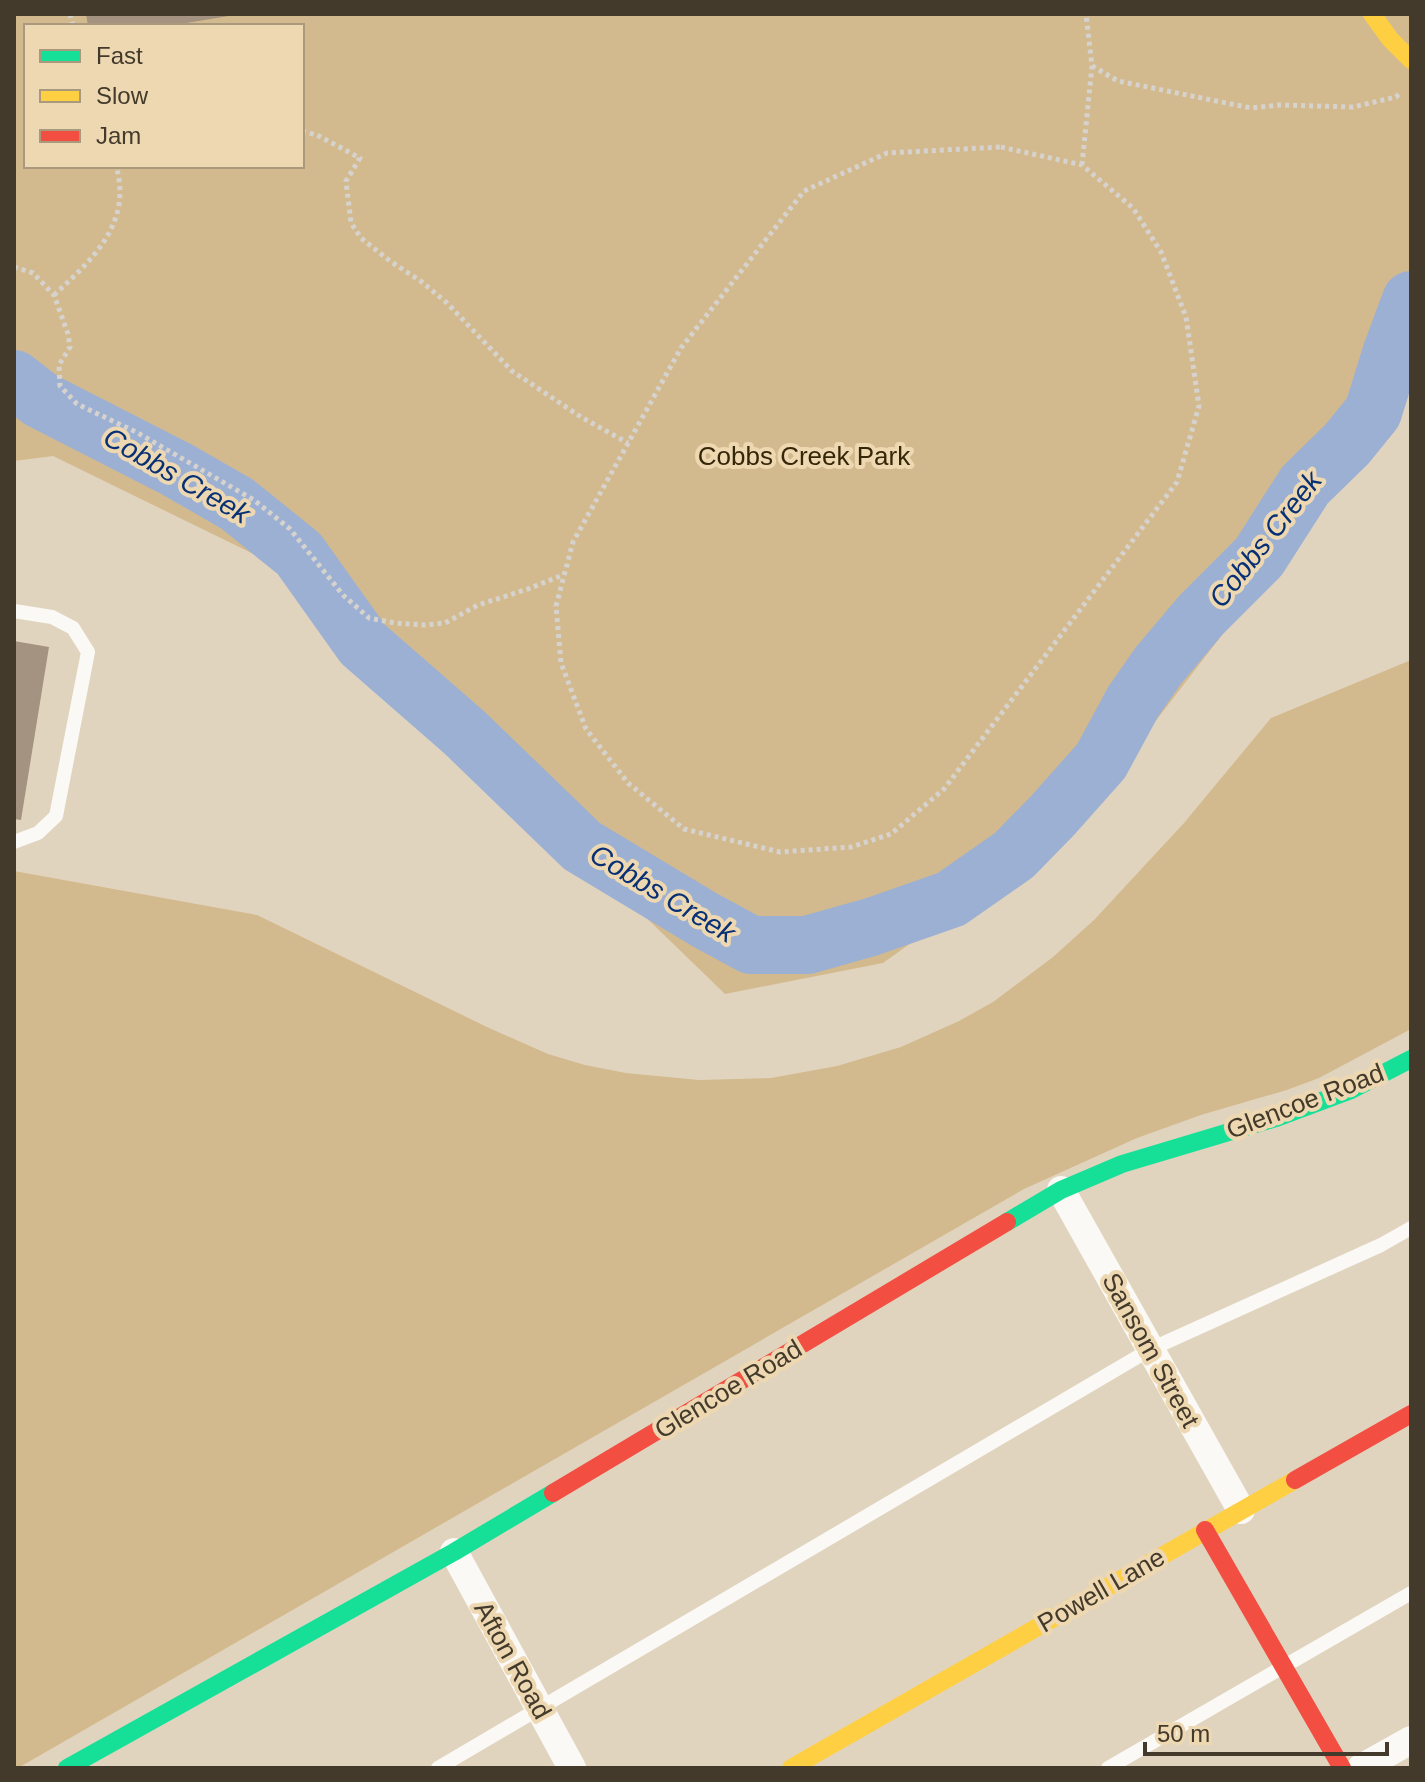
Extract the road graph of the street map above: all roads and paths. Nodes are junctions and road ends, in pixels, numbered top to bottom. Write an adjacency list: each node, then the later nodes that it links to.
1 (1086, 14): 4 (path)
2 (1372, 14): 3 (street)
3 (1411, 60)
4 (1092, 66): 5 (path); 7 (path)
5 (1403, 89)
6 (304, 132): 11 (path)
7 (1082, 165): 11 (path); 12 (path)
8 (116, 168): 10 (path)
9 (14, 267): 10 (path)
10 (54, 295): 12 (path)
11 (628, 443): 12 (path)
12 (564, 575)
13 (14, 611): 14 (lane)
14 (14, 842)
15 (1411, 1059): 16 (street, Glencoe Road)
16 (1061, 1190): 18 (street, Sansom Street); 22 (street, Glencoe Road)
17 (1411, 1228): 18 (lane)
18 (1151, 1349): 20 (street, Sansom Street); 25 (lane)
19 (1411, 1414): 20 (street, Powell Lane)
20 (1241, 1510): 21 (street, Powell Lane)
21 (1205, 1530): 24 (street); 30 (street, Powell Lane)
22 (454, 1552): 25 (street, Afton Road); 27 (street, Glencoe Road)
23 (1411, 1593): 24 (lane)
24 (1284, 1666): 31 (lane); 32 (street)
25 (540, 1710): 28 (lane); 29 (street, Afton Road)
26 (1411, 1740): 33 (street)
27 (67, 1768)
28 (438, 1768)
29 (572, 1768)
30 (791, 1768)
31 (1108, 1768)
32 (1342, 1768)
33 (1361, 1768)

